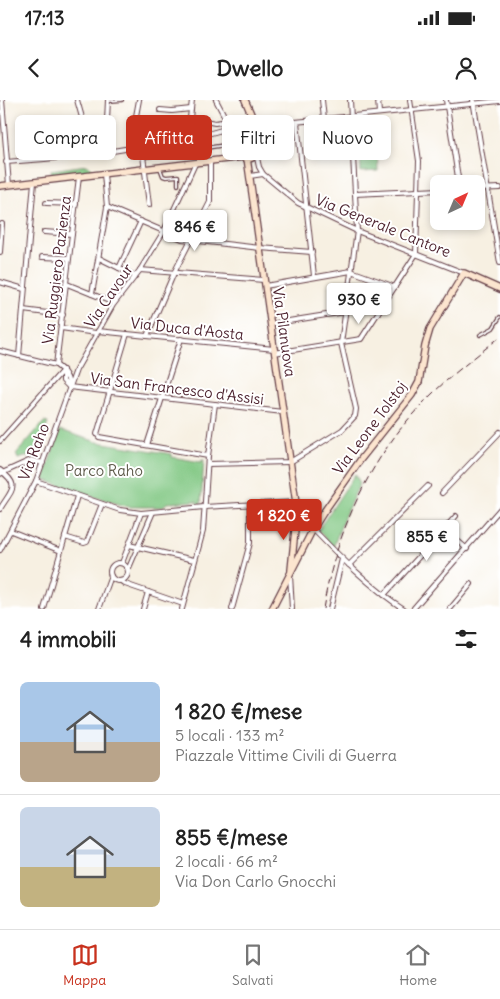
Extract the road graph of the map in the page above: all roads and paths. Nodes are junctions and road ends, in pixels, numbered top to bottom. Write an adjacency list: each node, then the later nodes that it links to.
1 (2, 100): 40 (street)
2 (77, 100): 21 (street)
3 (122, 100): 13 (lane)
4 (139, 100): 23 (street)
5 (192, 100): 17 (street)
6 (216, 100): 25 (street)
7 (246, 100): 26 (street)
8 (322, 100): 27 (street)
9 (350, 100): 28 (street)
10 (378, 100): 20 (street)
11 (410, 100): 19 (street)
12 (446, 100): 16 (street)
13 (108, 101): 22 (street)
14 (500, 101): 15 (street)
15 (474, 102): 16 (street); 56 (street)
16 (447, 106): 19 (street); 47 (street)
17 (191, 108): 18 (street); 24 (street)
18 (160, 110)
19 (412, 110): 20 (street); 57 (street)
20 (379, 113): 29 (street)
21 (81, 115)
22 (107, 115)
23 (136, 115)
24 (190, 115)
25 (225, 115)
26 (252, 115)
27 (324, 115)
28 (351, 115)
29 (360, 115)
30 (304, 121): 31 (street)
31 (298, 122): 32 (street); 64 (street)
32 (294, 123)
33 (0, 160): 40 (street)
34 (25, 160): 40 (street)
35 (143, 160): 44 (street)
36 (223, 160): 41 (street)
37 (246, 160): 48 (street, Via Pilanuova)
38 (258, 160): 46 (street)
39 (354, 160): 59 (street)
40 (6, 161): 51 (street)
41 (210, 162): 42 (street); 71 (street)
42 (195, 164): 43 (street); 67 (street, Via Cavour)
43 (160, 168): 44 (street); 53 (lane)
44 (145, 169): 45 (street); 62 (street)
45 (104, 174): 49 (street); 63 (street)
46 (263, 174): 48 (street); 64 (street, Via Generale Cantore)
47 (458, 175)
48 (250, 176): 73 (street, Via Pilanuova)
49 (79, 177): 50 (street); 61 (street, Via Ruggiero Pazienza)
50 (34, 182): 51 (street); 92 (street)
51 (9, 185): 52 (street)
52 (0, 186)
53 (178, 186)
54 (500, 188): 56 (street)
55 (485, 189): 56 (street)
56 (489, 189): 80 (street)
57 (418, 190): 58 (street); 59 (street); 76 (street)
58 (430, 190)
59 (356, 194): 68 (street)
60 (46, 203): 61 (street)
61 (76, 204): 70 (street, Via Ruggiero Pazienza)
62 (149, 205)
63 (107, 206): 65 (street); 79 (street)
64 (308, 209): 68 (street, Via Generale Cantore); 75 (street)
65 (142, 221): 67 (street); 81 (street)
66 (2, 224): 72 (street)
67 (164, 231): 71 (street); 82 (street, Via Cavour)
68 (357, 231): 76 (street, Via Generale Cantore); 83 (street)
69 (44, 232): 70 (street)
70 (72, 234): 78 (street, Via Ruggiero Pazienza)
71 (190, 240): 73 (street); 84 (street)
72 (0, 242): 74 (street)
73 (260, 248): 75 (street); 89 (street, Via Pilanuova)
74 (0, 252)
75 (312, 252): 87 (street)
76 (416, 254): 85 (street, Via Generale Cantore); 91 (street, Via Duca d'Aosta)
77 (42, 257): 78 (street)
78 (69, 258): 90 (street, Via Ruggiero Pazienza)
79 (98, 258): 81 (street); 94 (street)
80 (500, 263)
81 (119, 268): 86 (street)
82 (140, 270): 84 (street); 86 (street, Via Cavour)
83 (351, 271): 87 (street); 91 (street); 97 (street)
84 (174, 273): 89 (street); 105 (street)
85 (464, 273): 93 (street, Via Generale Cantore); 140 (street, Via Leone Tolstoj)
86 (135, 276): 95 (street, Via Cavour)
87 (314, 276): 89 (street)
88 (0, 282): 92 (street)
89 (264, 283): 100 (street, Via Pilanuova)
90 (66, 284): 94 (street); 98 (street, Via Ruggiero Pazienza)
91 (395, 287): 107 (street, Via Duca d'Aosta)
92 (24, 289): 96 (street)
93 (500, 290)
94 (92, 294): 95 (street)
95 (114, 304): 102 (street, Via Cavour)
96 (23, 310): 98 (street); 110 (street)
97 (345, 312): 100 (street); 107 (street)
98 (63, 315): 101 (street, Via Ruggiero Pazienza)
99 (500, 317): 104 (lane)
100 (270, 324): 109 (street, Via Pilanuova)
101 (61, 328): 102 (street, Via Duca d'Aosta); 111 (street, Via Ruggiero Pazienza)
102 (97, 332): 103 (street, Via Duca d'Aosta); 113 (street, Via Cavour)
103 (127, 334): 105 (street, Via Duca d'Aosta); 115 (street)
104 (480, 334)
105 (148, 336): 106 (street, Via Duca d'Aosta)
106 (181, 340): 109 (street, Via Duca d'Aosta); 116 (street)
107 (341, 343): 109 (street, Via Duca d'Aosta); 123 (street)
108 (0, 351): 110 (street)
109 (274, 351): 118 (street, Via Pilanuova)
110 (19, 356): 111 (street)
111 (56, 365): 112 (street)
112 (63, 370): 113 (street); 114 (street); 120 (street)
113 (76, 370): 114 (street, Via Cavour)
114 (70, 388): 115 (street, Via San Francesco d'Assisi); 124 (street, Via Raho)
115 (109, 392): 116 (street, Via San Francesco d'Assisi); 121 (street)
116 (162, 398): 117 (street, Via San Francesco d'Assisi); 121 (street)
117 (215, 404): 118 (street, Via San Francesco d'Assisi); 122 (street)
118 (283, 412): 123 (street, Via Pilanuova)
119 (500, 432): 129 (street)
120 (0, 442)
121 (147, 445): 122 (street)
122 (208, 456): 125 (street)
123 (290, 462): 125 (street); 131 (street, Via Pilanuova)
124 (43, 463): 126 (street); 127 (street, Via Raho)
125 (208, 464): 134 (street)
126 (1, 471): 135 (street)
127 (36, 481): 130 (street); 146 (street, Via Raho)
128 (428, 486): 156 (street)
129 (442, 493)
130 (77, 496): 132 (street); 147 (street)
131 (296, 502): 133 (street); 137 (street, Via Pilanuova)
132 (102, 504): 139 (street); 147 (street)
133 (250, 504): 134 (street); 169 (street)
134 (204, 507): 138 (street); 154 (street)
135 (0, 509)
136 (500, 509): 150 (street)
137 (297, 510): 140 (lane); 142 (street); 143 (street, Via Pilanuova)
138 (153, 512): 139 (street); 149 (street)
139 (141, 513): 148 (street)
140 (323, 513): 144 (street, Via Leone Tolstoj)
141 (456, 516): 145 (street)
142 (305, 521): 143 (lane); 144 (street)
143 (296, 526): 158 (street, Via Pilanuova)
144 (313, 529): 153 (street); 158 (street, Via Leone Tolstoj)
145 (444, 529): 150 (street); 163 (street)
146 (11, 531): 151 (street, Via Raho); 152 (street)
147 (65, 537): 152 (street)
148 (129, 545): 149 (street); 155 (street)
149 (138, 547): 154 (street); 157 (street)
150 (467, 549): 174 (street)
151 (0, 550)
152 (61, 551): 165 (street)
153 (342, 559): 156 (street); 172 (street)
154 (194, 560): 164 (street)
155 (122, 563): 157 (street); 159 (street)
156 (349, 565): 163 (street)
157 (128, 570): 160 (street)
158 (290, 575): 170 (street, Via Leone Tolstoj); 171 (street)
159 (111, 576): 160 (street); 166 (street)
160 (121, 581): 162 (street)
161 (471, 584): 175 (street)
162 (148, 592): 164 (street); 167 (street)
163 (384, 595): 173 (street)
164 (183, 604): 168 (street)
165 (44, 609)
166 (99, 609)
167 (143, 609)
168 (182, 609)
169 (232, 609)
170 (272, 609)
171 (292, 609)
172 (330, 609)
173 (404, 609)
174 (413, 609)
175 (450, 609)

